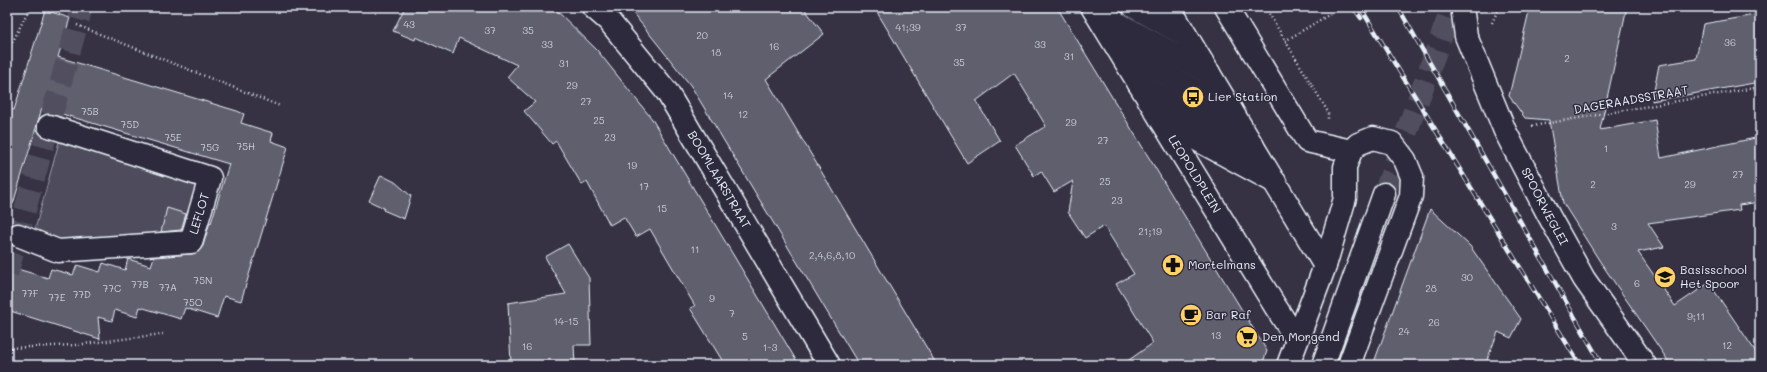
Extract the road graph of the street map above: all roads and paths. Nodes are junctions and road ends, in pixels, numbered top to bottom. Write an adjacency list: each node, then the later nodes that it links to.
1 (30, 7): 14 (path)
2 (593, 7): 33 (street, BOOMLAARSTRAAT)
3 (1134, 7): 11 (street)
4 (1170, 7): 11 (street)
5 (1226, 7): 23 (street)
6 (1265, 7): 12 (path)
7 (1093, 9): 13 (street, LEOPOLDPLEIN); 15 (street)
8 (1466, 9): 22 (street, SPOORWEGLEI)
9 (1330, 14): 12 (path)
10 (77, 25): 18 (path)
11 (1187, 36): 15 (street)
12 (1285, 40): 23 (path)
13 (1116, 47): 16 (street, LEOPOLDPLEIN); 19 (street)
14 (7, 53)
15 (1209, 73): 19 (street)
16 (1138, 83): 20 (street, LEOPOLDPLEIN); 24 (street)
17 (1760, 87): 22 (path, DAGERAADSSTRAAT)
18 (280, 106)
19 (1231, 110): 24 (street)
20 (1160, 120): 26 (street); 31 (street, LEOPOLDPLEIN)
21 (48, 126): 28 (street, LEFLOT)
22 (1505, 131): 37 (street, SPOORWEGLEI)
23 (1328, 145): 25 (street)
24 (1253, 146): 26 (street)
25 (1351, 151): 29 (street); 36 (street)
26 (1276, 183): 29 (street)
27 (1384, 194): 35 (street)
28 (18, 235)
29 (1325, 266): 31 (street)
30 (163, 334): 32 (path)
31 (1297, 340): 34 (street)
32 (7, 348)
33 (829, 365)
34 (1288, 365)
35 (1323, 365)
36 (1349, 365)
37 (1645, 365)

